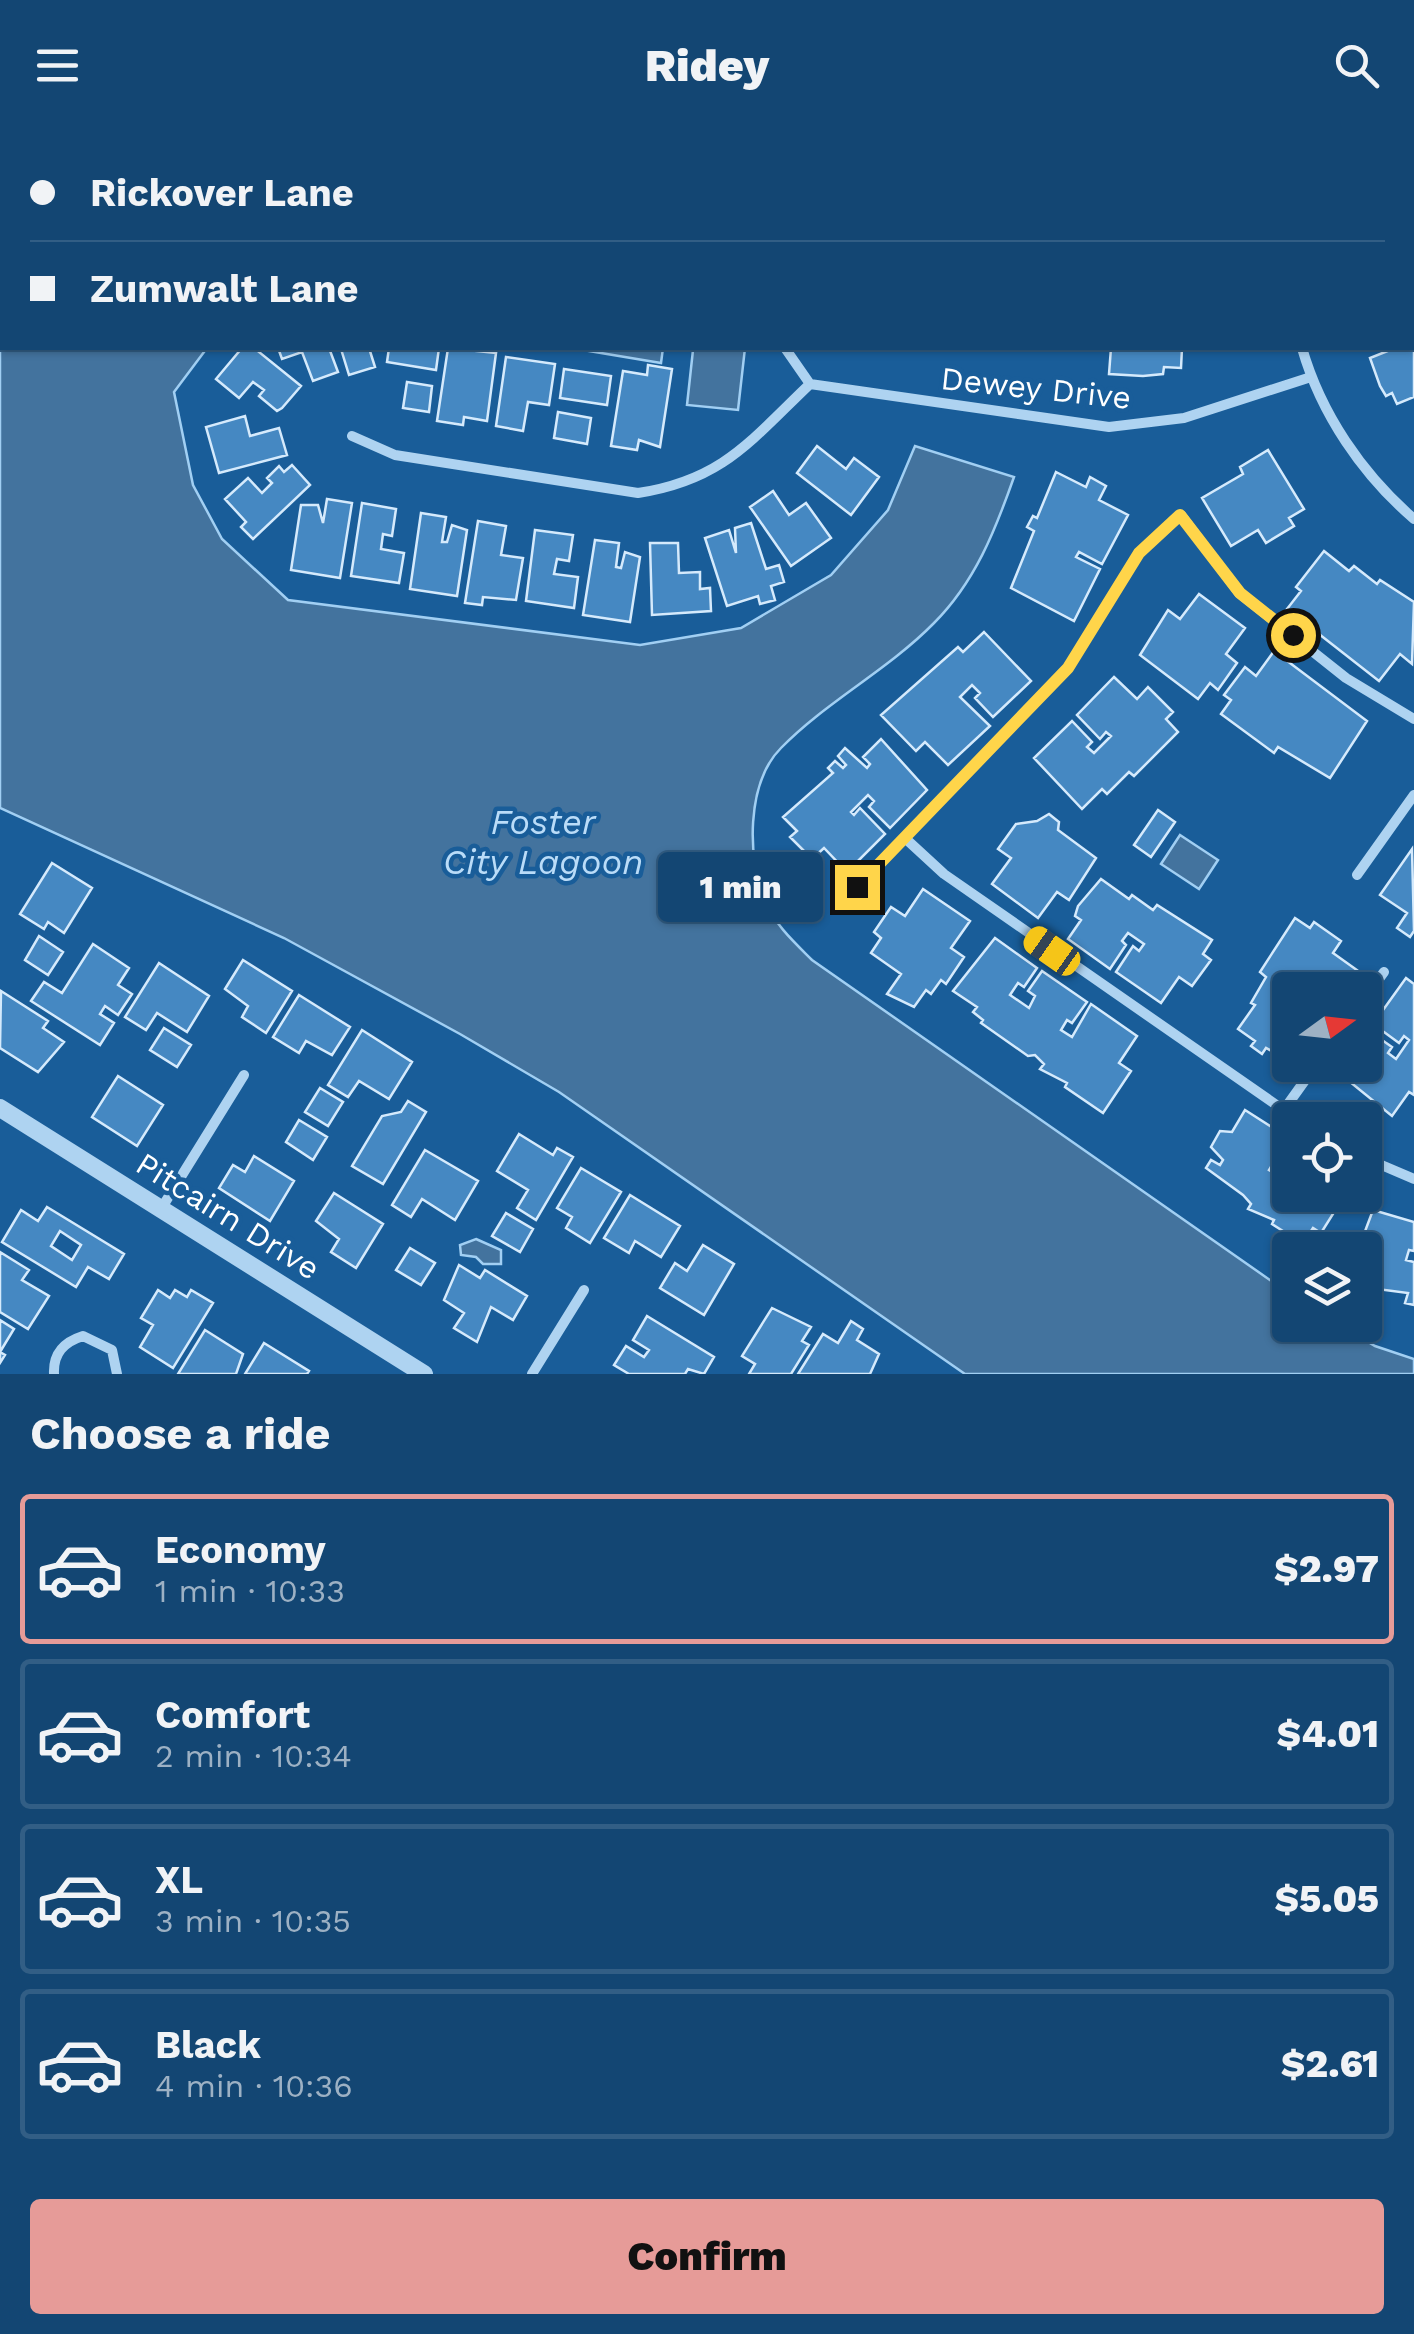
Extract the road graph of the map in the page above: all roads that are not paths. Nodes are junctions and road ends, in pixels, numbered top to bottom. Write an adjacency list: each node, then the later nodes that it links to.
1 (786, 350): 4 (street)
2 (1303, 350): 3 (street)
3 (1310, 377): 4 (street, Dewey Drive); 6 (street)
4 (810, 384): 5 (street)
5 (352, 436)
6 (1414, 520)
7 (1414, 719): 9 (street)
8 (1414, 795): 10 (street)
9 (906, 839): 11 (street); 15 (street)
10 (1358, 875)
11 (857, 887)
12 (1384, 972): 13 (street)
13 (1382, 975)
14 (244, 1076): 19 (street)
15 (1272, 1105)
16 (0, 1108): 19 (street, Pitcairn Drive)
17 (1382, 1166): 18 (street)
18 (1414, 1180)
19 (161, 1209): 23 (street, Pitcairn Drive)
20 (584, 1290): 24 (street)
21 (54, 1374): 22 (street)
22 (117, 1374)
23 (424, 1374)
24 (532, 1374)

